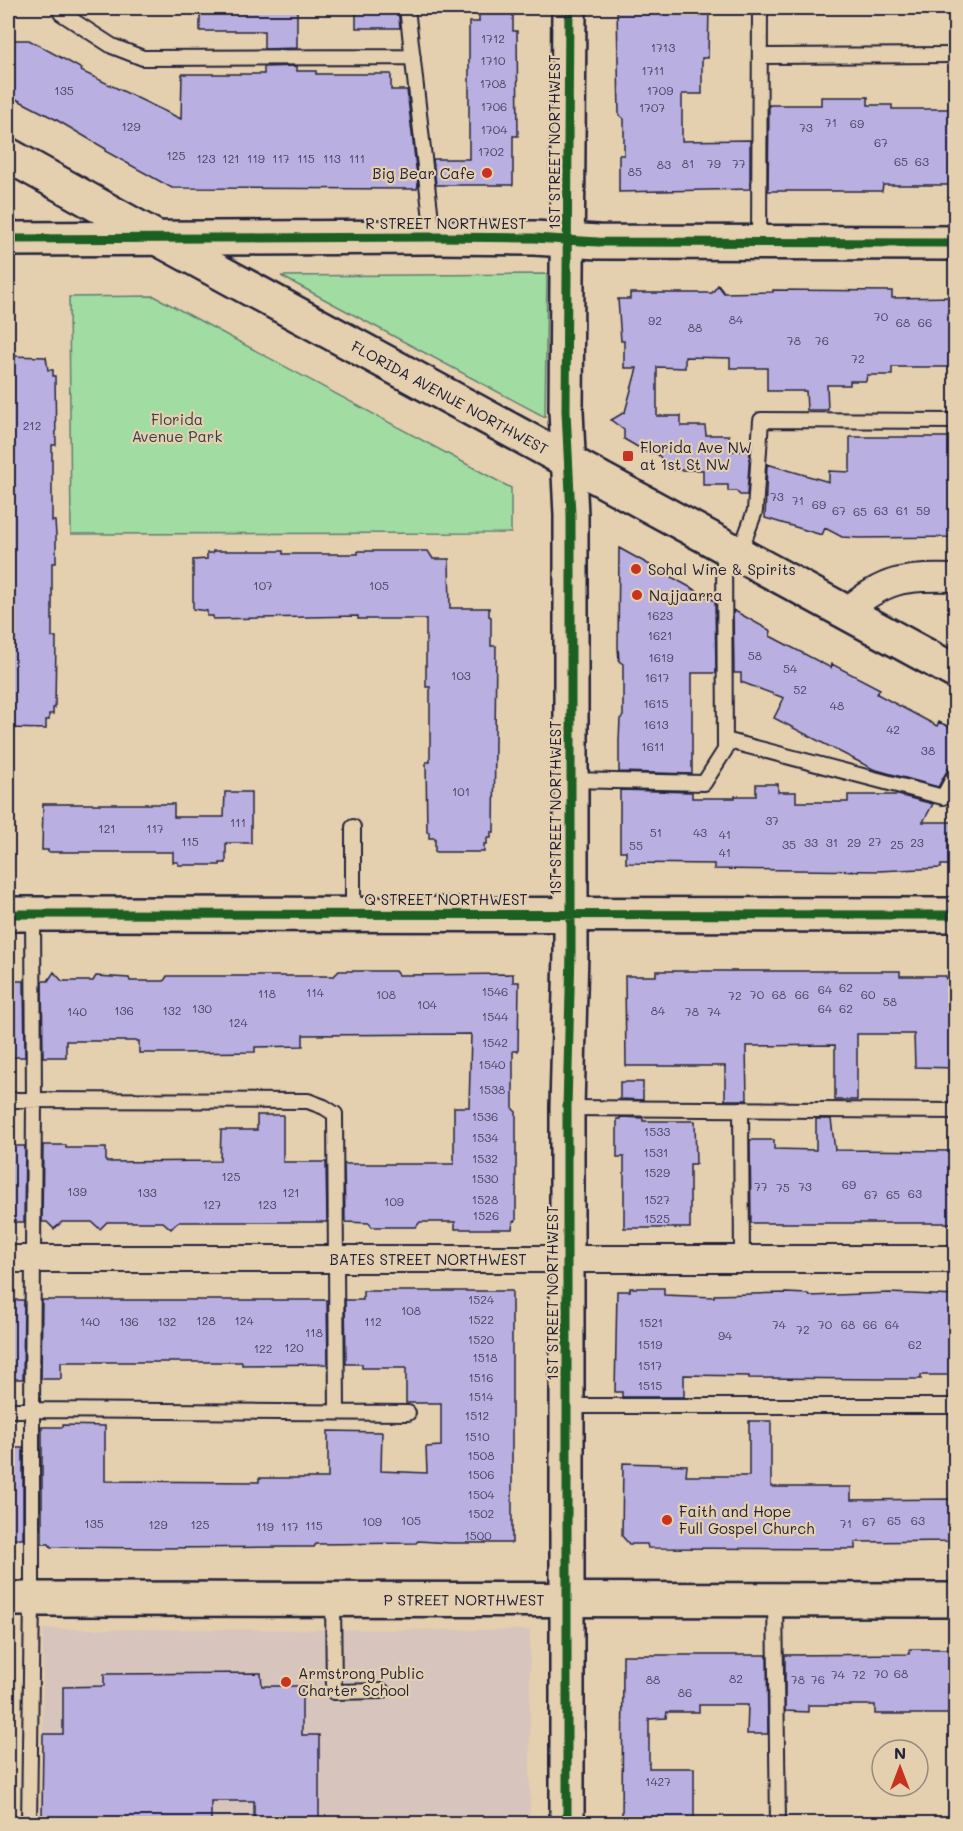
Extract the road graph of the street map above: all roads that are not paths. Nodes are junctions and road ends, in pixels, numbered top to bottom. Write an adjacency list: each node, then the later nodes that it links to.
1 (61, 8): 7 (lane)
2 (407, 8): 7 (lane)
3 (569, 8): 12 (street, 1ST STREET NORTHWEST)
4 (760, 8): 6 (lane)
5 (956, 55): 6 (lane)
6 (760, 56): 13 (lane)
7 (413, 57): 10 (lane)
8 (8, 155): 9 (street, FLORIDA AVENUE NORTHWEST)
9 (155, 237): 10 (street, R STREET NORTHWEST); 11 (street, R STREET NORTHWEST); 16 (street, FLORIDA AVENUE NORTHWEST)
10 (433, 237): 12 (street, R STREET NORTHWEST)
11 (8, 239)
12 (568, 240): 13 (street, R STREET NORTHWEST); 16 (street, 1ST STREET NORTHWEST)
13 (759, 242): 14 (street, R STREET NORTHWEST)
14 (956, 243)
15 (956, 421): 17 (lane)
16 (568, 461): 17 (street, FLORIDA AVENUE NORTHWEST); 23 (street, 1ST STREET NORTHWEST)
17 (731, 550): 19 (street, FLORIDA AVENUE NORTHWEST); 21 (lane)
18 (956, 578): 19 (street)
19 (845, 612): 20 (street, FLORIDA AVENUE NORTHWEST)
20 (956, 672)
21 (725, 740): 22 (lane); 23 (lane)
22 (956, 773)
23 (570, 780): 27 (street, 1ST STREET NORTHWEST)
24 (353, 827): 26 (lane)
25 (20, 914): 26 (street, Q STREET NORTHWEST); 30 (lane)
26 (353, 914): 27 (street, Q STREET NORTHWEST)
27 (571, 915): 28 (street, Q STREET NORTHWEST); 31 (street, 1ST STREET NORTHWEST)
28 (956, 915)
29 (8, 1100): 30 (lane)
30 (34, 1100): 34 (lane); 35 (lane)
31 (567, 1108): 32 (lane); 36 (street, 1ST STREET NORTHWEST)
32 (741, 1109): 33 (lane); 37 (lane)
33 (956, 1111)
34 (20, 1259): 35 (street, BATES STREET NORTHWEST); 42 (lane)
35 (336, 1259): 36 (street, BATES STREET NORTHWEST); 43 (lane)
36 (567, 1259): 37 (street, BATES STREET NORTHWEST); 39 (street, 1ST STREET NORTHWEST)
37 (742, 1259): 38 (street, BATES STREET NORTHWEST)
38 (956, 1259)
39 (567, 1406): 40 (lane); 47 (street, 1ST STREET NORTHWEST)
40 (956, 1406)
41 (8, 1410): 42 (lane)
42 (32, 1410): 43 (lane); 45 (lane)
43 (337, 1412): 44 (lane)
44 (408, 1413)
45 (20, 1599): 46 (street, P STREET NORTHWEST); 51 (lane)
46 (333, 1599): 47 (street, P STREET NORTHWEST); 50 (lane)
47 (567, 1600): 48 (street, P STREET NORTHWEST); 52 (street, 1ST STREET NORTHWEST)
48 (775, 1600): 49 (street, P STREET NORTHWEST); 53 (lane)
49 (956, 1600)
50 (382, 1691)
51 (29, 1824)
52 (567, 1824)
53 (778, 1824)

